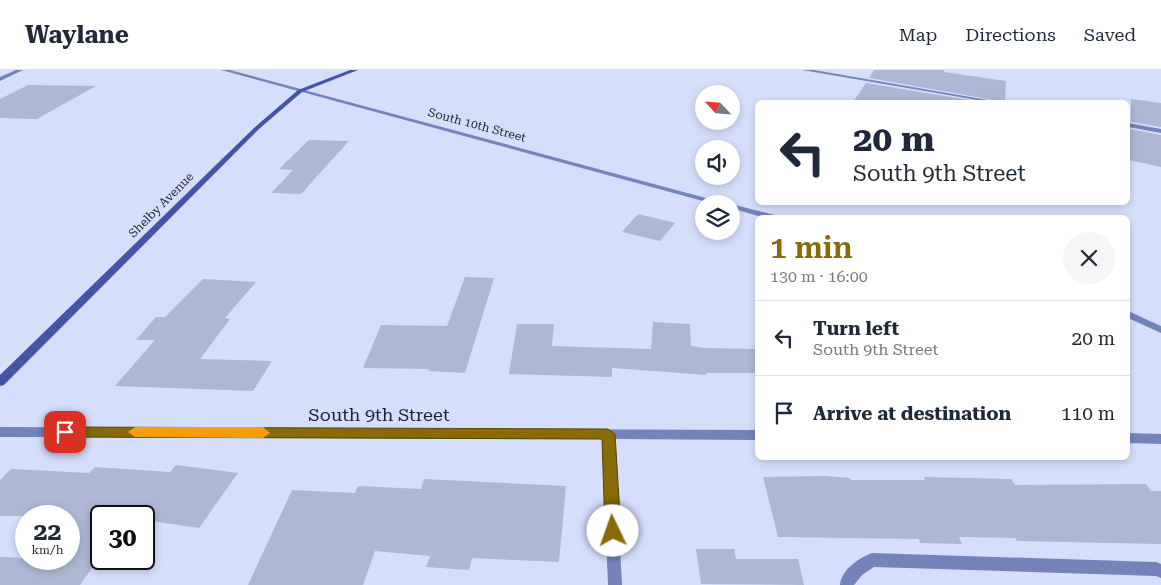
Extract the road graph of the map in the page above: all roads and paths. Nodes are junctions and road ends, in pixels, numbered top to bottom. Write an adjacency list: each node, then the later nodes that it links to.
1 (20, 70): 5 (street)
2 (224, 70): 6 (street, South 10th Street)
3 (354, 70): 6 (street, Shelby Avenue)
4 (805, 70): 7 (street)
5 (0, 79)
6 (300, 91): 10 (street, South 10th Street); 15 (street, Shelby Avenue)
7 (984, 100)
8 (1130, 125): 9 (street)
9 (1161, 131)
10 (695, 196)
11 (740, 208): 12 (street)
12 (765, 215)
13 (1130, 315): 14 (street)
14 (1161, 330)
15 (0, 382)
16 (0, 432): 17 (street, South 9th Street)
17 (608, 434): 18 (street, South 9th Street); 22 (street)
18 (755, 435)
19 (1130, 438): 20 (street)
20 (1161, 439)
21 (1161, 571): 23 (street)
22 (615, 585)
23 (847, 585)

